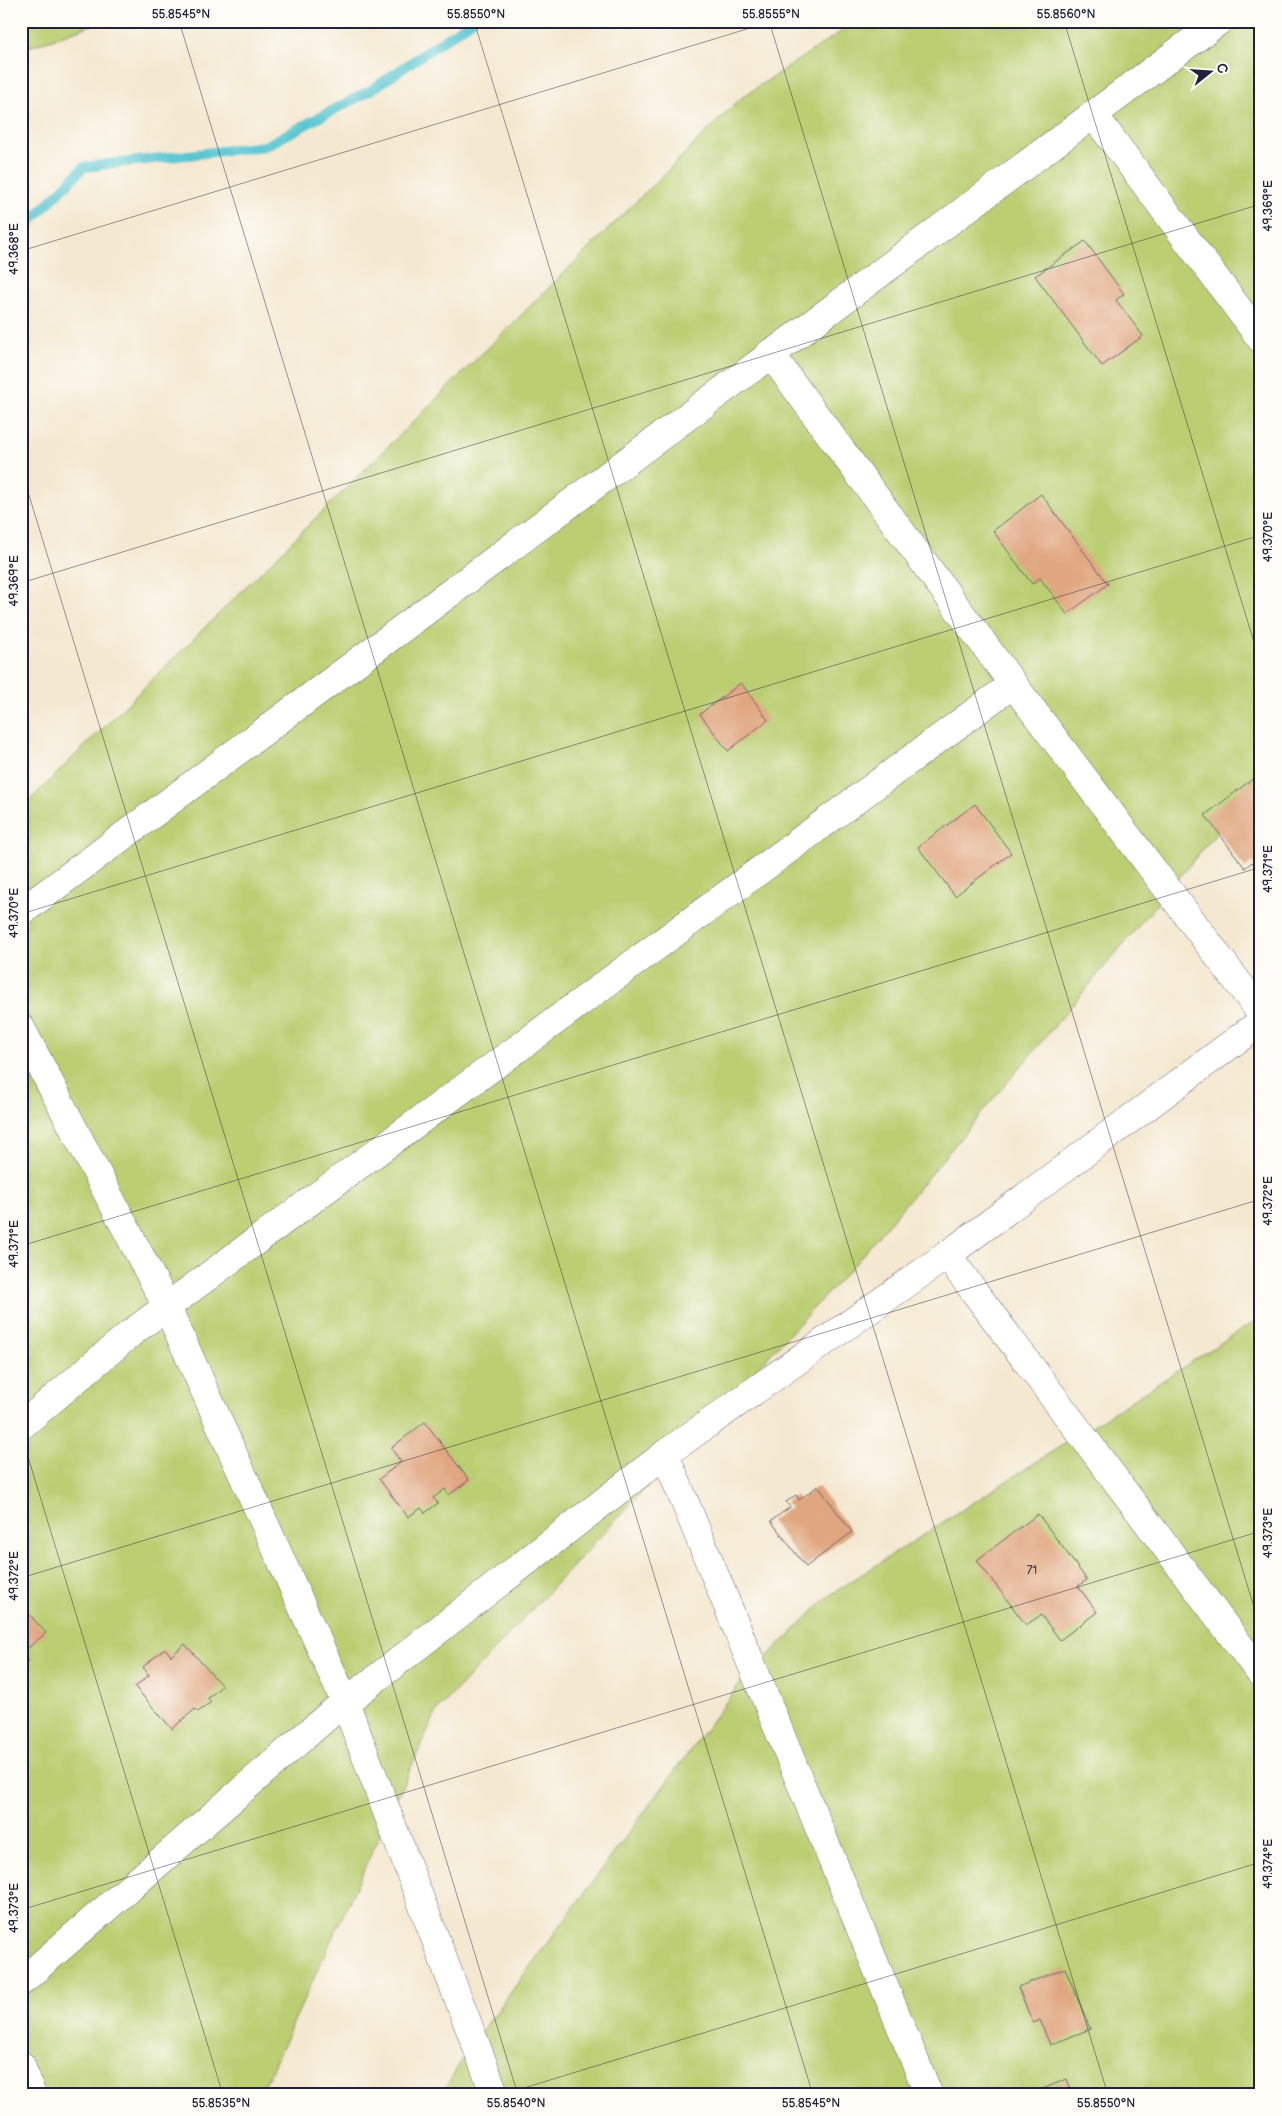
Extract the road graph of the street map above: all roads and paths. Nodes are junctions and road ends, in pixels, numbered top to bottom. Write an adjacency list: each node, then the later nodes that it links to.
1 (1218, 21): 2 (lane)
2 (1093, 114): 3 (lane); 4 (lane)
3 (1261, 338)
4 (770, 353): 5 (lane); 6 (lane)
5 (1013, 684): 7 (lane); 11 (lane)
6 (21, 912)
7 (1261, 1013)
8 (1261, 1022): 10 (lane)
9 (21, 1028): 11 (lane)
10 (947, 1255): 13 (lane); 14 (lane)
11 (166, 1307): 12 (lane); 15 (lane)
12 (21, 1426)
13 (666, 1454): 15 (lane); 20 (lane)
14 (1261, 1674)
15 (345, 1702): 16 (lane); 19 (lane)
16 (21, 1982)
17 (21, 2065): 18 (lane)
18 (32, 2095)
19 (495, 2095)
20 (929, 2095)

